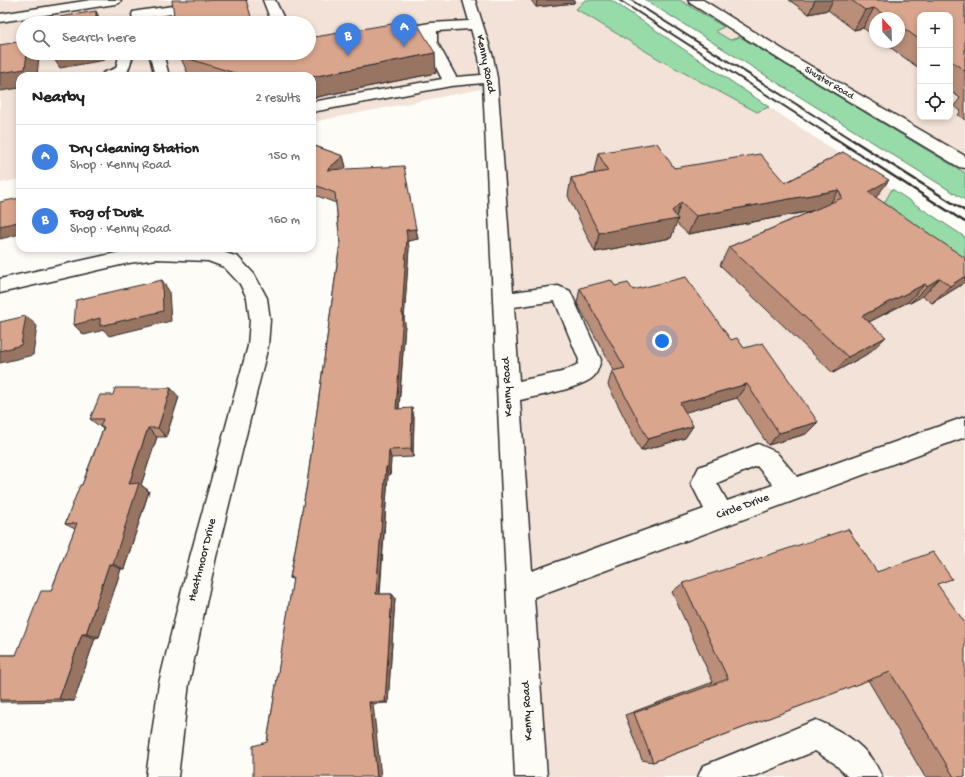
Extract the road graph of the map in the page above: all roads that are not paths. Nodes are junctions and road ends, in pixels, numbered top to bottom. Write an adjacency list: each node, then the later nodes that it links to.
1 (115, 0): 6 (street)
2 (240, 0): 7 (street)
3 (269, 0): 8 (street)
4 (469, 0): 10 (street, Kenny Road)
5 (694, 0): 20 (street, Shuster Road)
6 (96, 2): 9 (street)
7 (137, 14)
8 (276, 16)
9 (0, 18)
10 (476, 25): 11 (street); 17 (street, Kenny Road)
11 (430, 27): 12 (street); 18 (street)
12 (375, 36)
13 (125, 60): 15 (street)
14 (158, 60): 16 (street)
15 (117, 72)
16 (161, 72)
17 (490, 78): 18 (street); 22 (street, Kenny Road)
18 (451, 82): 19 (street)
19 (316, 106)
20 (965, 163)
21 (0, 286): 28 (street, Heathmoor Drive)
22 (503, 301): 23 (street, Kenny Road); 23 (street)
23 (508, 393): 27 (street, Kenny Road)
24 (965, 427): 25 (street, Circle Drive)
25 (792, 489): 26 (street, Circle Drive); 26 (street)
26 (721, 515): 27 (street, Circle Drive)
27 (521, 588): 29 (street, Kenny Road)
28 (162, 777)
29 (531, 777)
30 (714, 777): 31 (street)
31 (866, 777)

